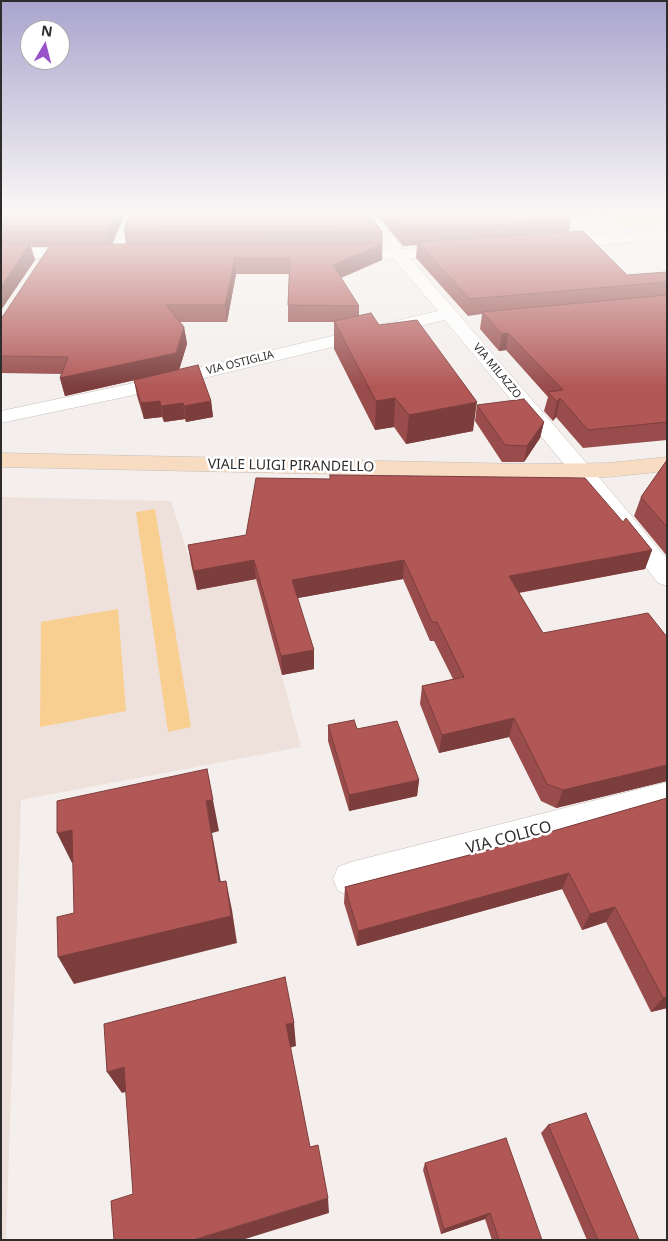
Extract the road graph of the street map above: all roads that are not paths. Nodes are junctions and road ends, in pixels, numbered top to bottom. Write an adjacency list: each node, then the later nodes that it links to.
1 (412, 271): 2 (street, VIA MILAZZO)
2 (453, 319): 3 (street, VIA OSTIGLIA); 4 (street, VIA OSTIGLIA); 7 (street, VIA MILAZZO)
3 (482, 321)
4 (1, 417)
5 (1, 460): 7 (main road, VIALE LUIGI PIRANDELLO)
6 (667, 464): 7 (main road, VIALE LUIGI PIRANDELLO)
7 (580, 471): 8 (street, VIA MILAZZO)
8 (667, 577)
9 (667, 796): 10 (street, VIA COLICO)
10 (351, 879)

